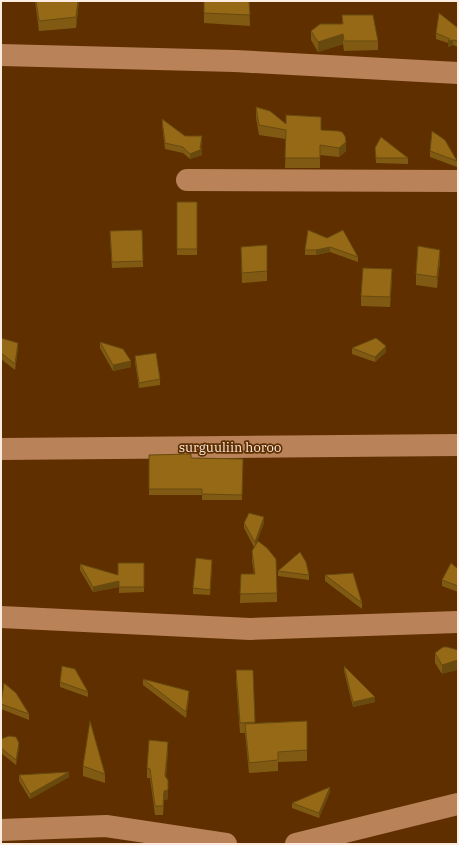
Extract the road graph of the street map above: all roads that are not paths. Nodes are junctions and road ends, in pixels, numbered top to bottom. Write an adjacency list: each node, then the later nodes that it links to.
1 (1, 55): 2 (street)
2 (458, 73)
3 (187, 180): 4 (street)
4 (458, 181)
5 (458, 445): 6 (street, surguuliin horoo)
6 (1, 449)
7 (1, 617): 8 (street)
8 (458, 622)
9 (458, 804): 12 (street)
10 (1, 830): 11 (street)
11 (226, 844)
12 (296, 844)

